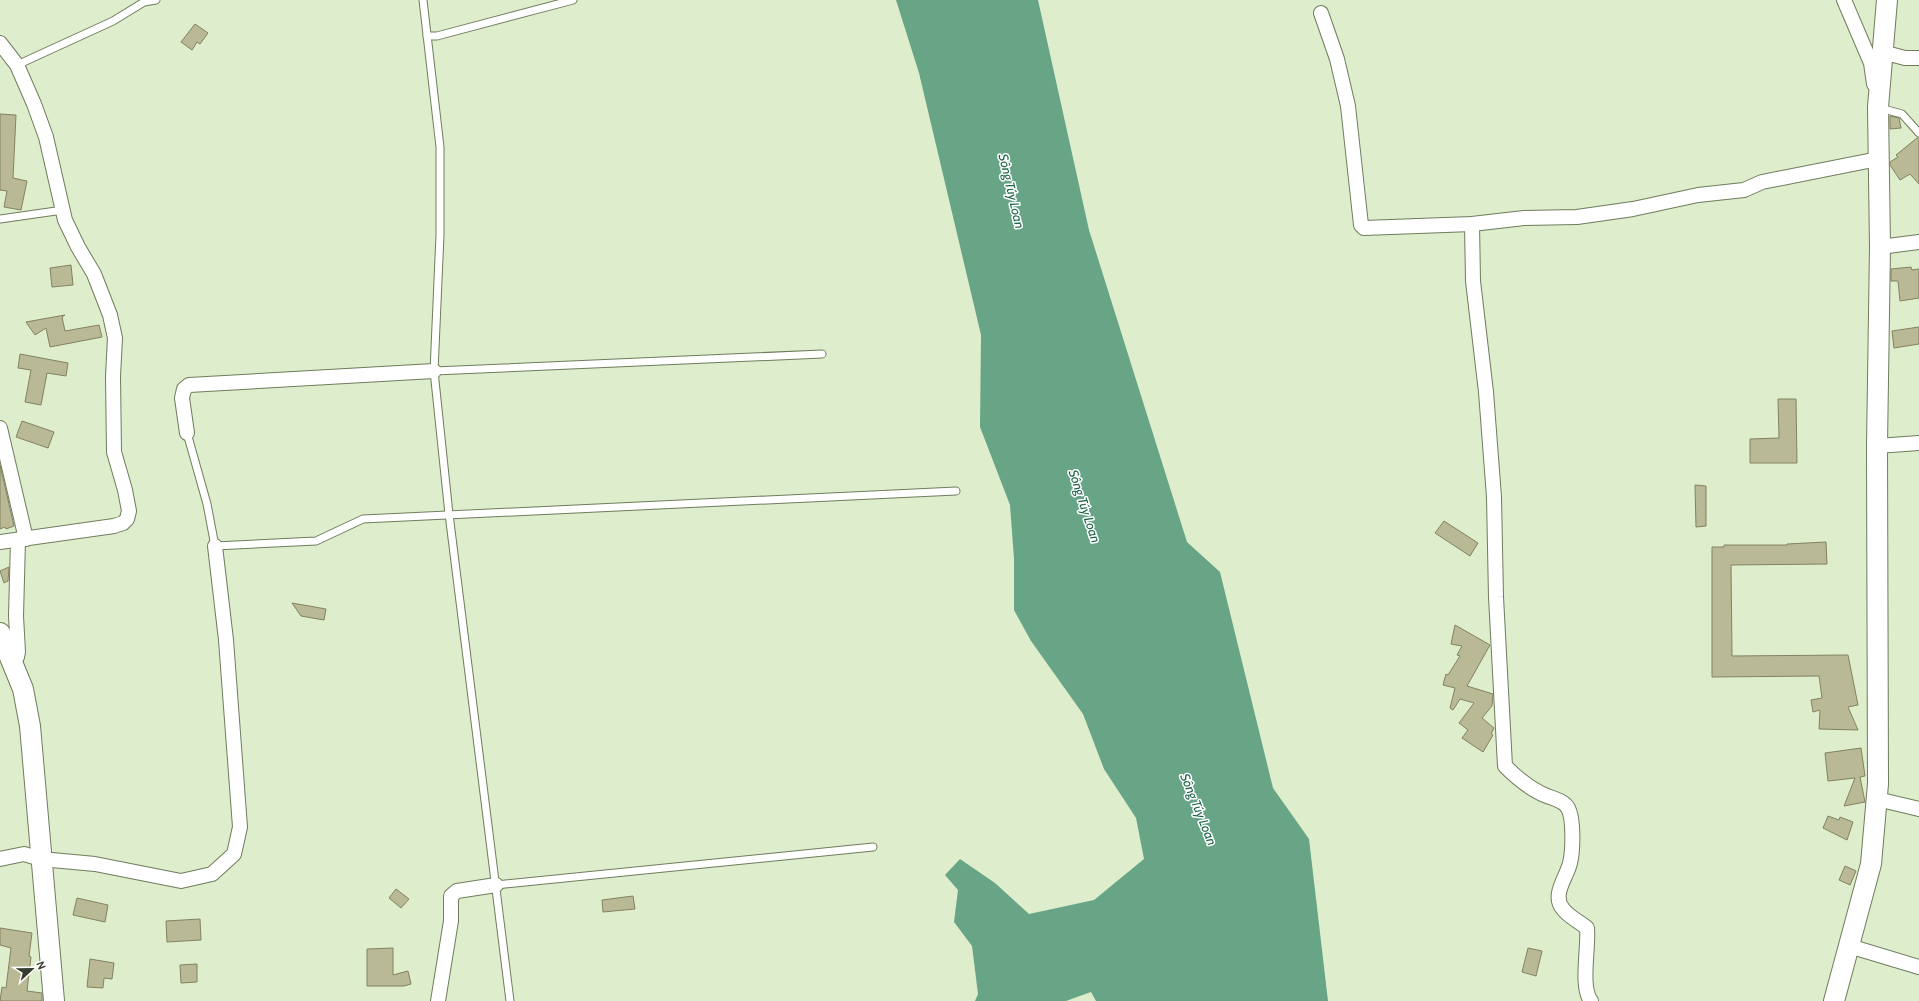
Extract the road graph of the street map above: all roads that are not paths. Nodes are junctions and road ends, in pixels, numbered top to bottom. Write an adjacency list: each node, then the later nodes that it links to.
1 (156, 0): 6 (lane)
2 (423, 0): 8 (lane)
3 (574, 0): 8 (lane)
4 (1844, 0): 13 (street)
5 (1887, 0): 10 (street)
6 (144, 1): 12 (lane)
7 (1321, 13): 18 (street)
8 (427, 36): 22 (lane)
9 (0, 43): 12 (street)
10 (1882, 52): 11 (street); 13 (street)
11 (1919, 58)
12 (17, 65): 16 (street)
13 (1878, 107): 14 (lane); 15 (street)
14 (1919, 133)
15 (1878, 159): 18 (street); 20 (street)
16 (63, 210): 17 (lane); 29 (street)
17 (0, 219)
18 (1472, 224): 45 (street)
19 (1919, 242): 20 (street)
20 (1880, 247): 26 (street)
21 (822, 354): 22 (lane)
22 (434, 372): 24 (street); 28 (lane)
23 (0, 428): 29 (street)
24 (187, 432): 31 (lane)
25 (1919, 443): 26 (street)
26 (1877, 446): 34 (street)
27 (956, 491): 28 (lane)
28 (449, 514): 31 (lane); 39 (lane)
29 (22, 539): 30 (street); 33 (street)
30 (0, 542)
31 (215, 546): 38 (street)
32 (0, 633): 33 (street)
33 (13, 662): 38 (street)
34 (1877, 799): 35 (street); 40 (street)
35 (1919, 809)
36 (873, 848): 39 (lane)
37 (0, 859): 38 (street)
38 (41, 859): 42 (street)
39 (496, 885): 43 (street); 44 (lane)
40 (1849, 946): 41 (street); 46 (street)
41 (1919, 967)
42 (54, 1001)
43 (438, 1001)
44 (510, 1001)
45 (1591, 1001)
46 (1834, 1001)

